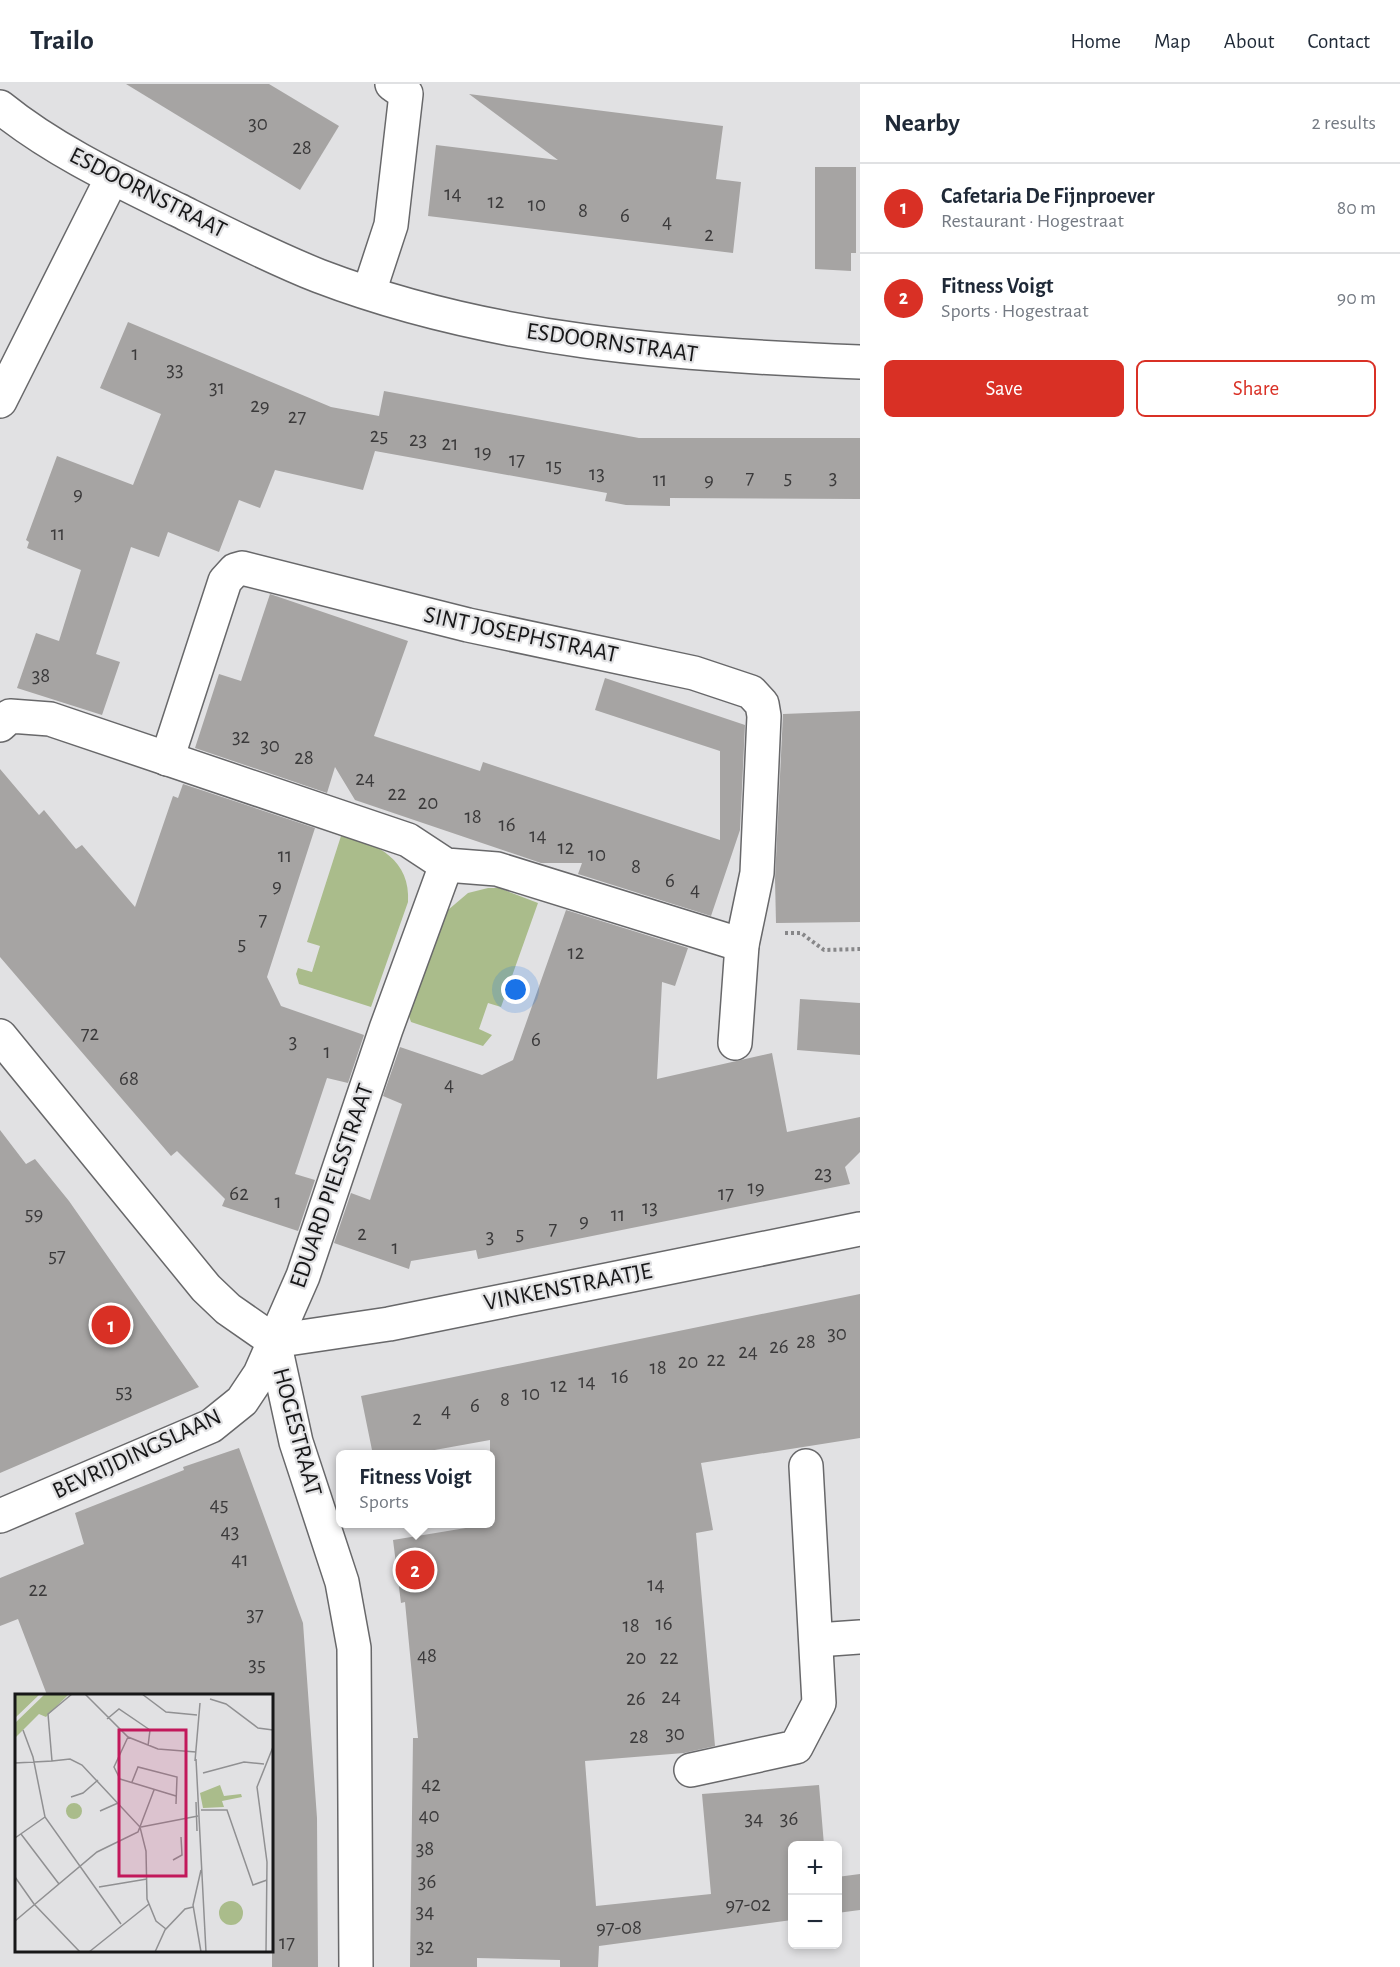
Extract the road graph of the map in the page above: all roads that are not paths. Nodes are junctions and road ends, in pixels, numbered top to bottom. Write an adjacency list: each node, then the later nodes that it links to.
1 (392, 84): 4 (street)
2 (0, 107): 3 (street, ESDOORNSTRAAT)
3 (112, 178): 4 (street, ESDOORNSTRAAT); 6 (street)
4 (369, 292): 5 (street, ESDOORNSTRAAT)
5 (860, 362)
6 (0, 401)
7 (3, 714): 8 (street)
8 (167, 759): 9 (street); 10 (street, SINT JOSEPHSTRAAT)
9 (446, 864): 10 (street); 14 (street, EDUARD PIELSSTRAAT)
10 (742, 945): 12 (street, SINT JOSEPHSTRAAT)
11 (0, 1036): 14 (street, HOGESTRAAT)
12 (735, 1043)
13 (860, 1229): 14 (street, VINKENSTRAATJE)
14 (274, 1341): 16 (street, BEVRIJDINGSLAAN); 20 (street, HOGESTRAAT)
15 (806, 1466): 18 (street)
16 (0, 1516)
17 (860, 1637): 18 (street)
18 (817, 1640): 19 (street)
19 (691, 1770)
20 (356, 1967)

